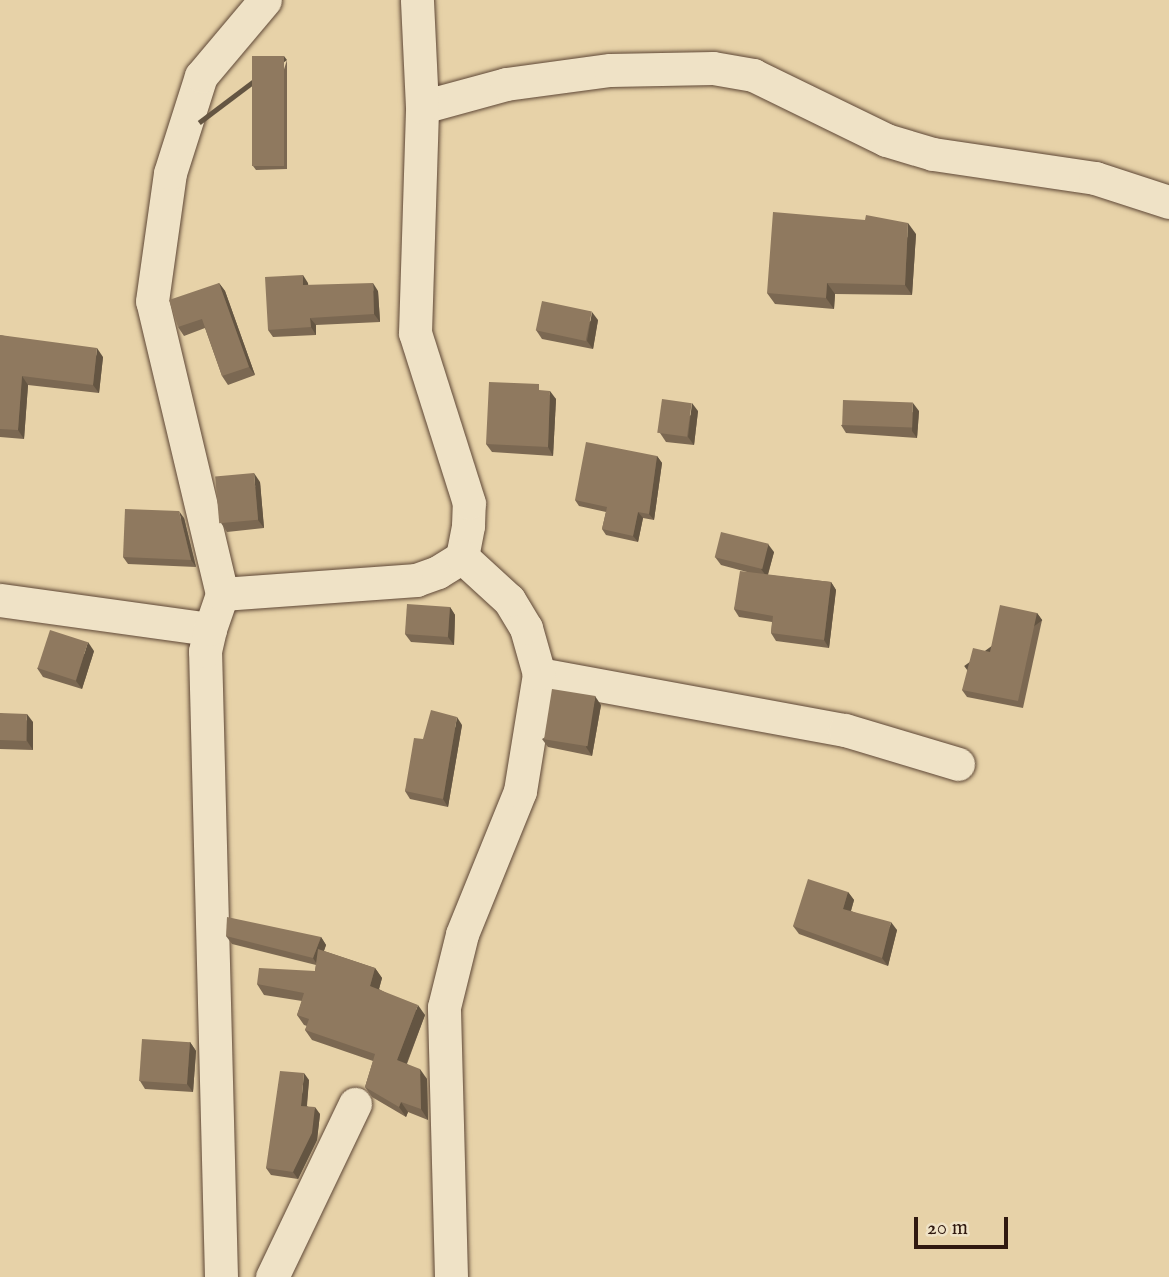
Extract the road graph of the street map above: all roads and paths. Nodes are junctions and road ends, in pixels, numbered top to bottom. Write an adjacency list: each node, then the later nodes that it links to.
1 (265, 0): 6 (street)
2 (416, 0): 3 (street)
3 (422, 107): 4 (street); 5 (street)
4 (1169, 202)
5 (462, 557): 6 (street); 9 (street)
6 (222, 594): 8 (street)
7 (0, 600): 8 (street)
8 (210, 629): 12 (street)
9 (539, 674): 10 (street); 14 (street)
10 (958, 764)
11 (355, 1104): 13 (street)
12 (221, 1277)
13 (272, 1277)
14 (451, 1277)

